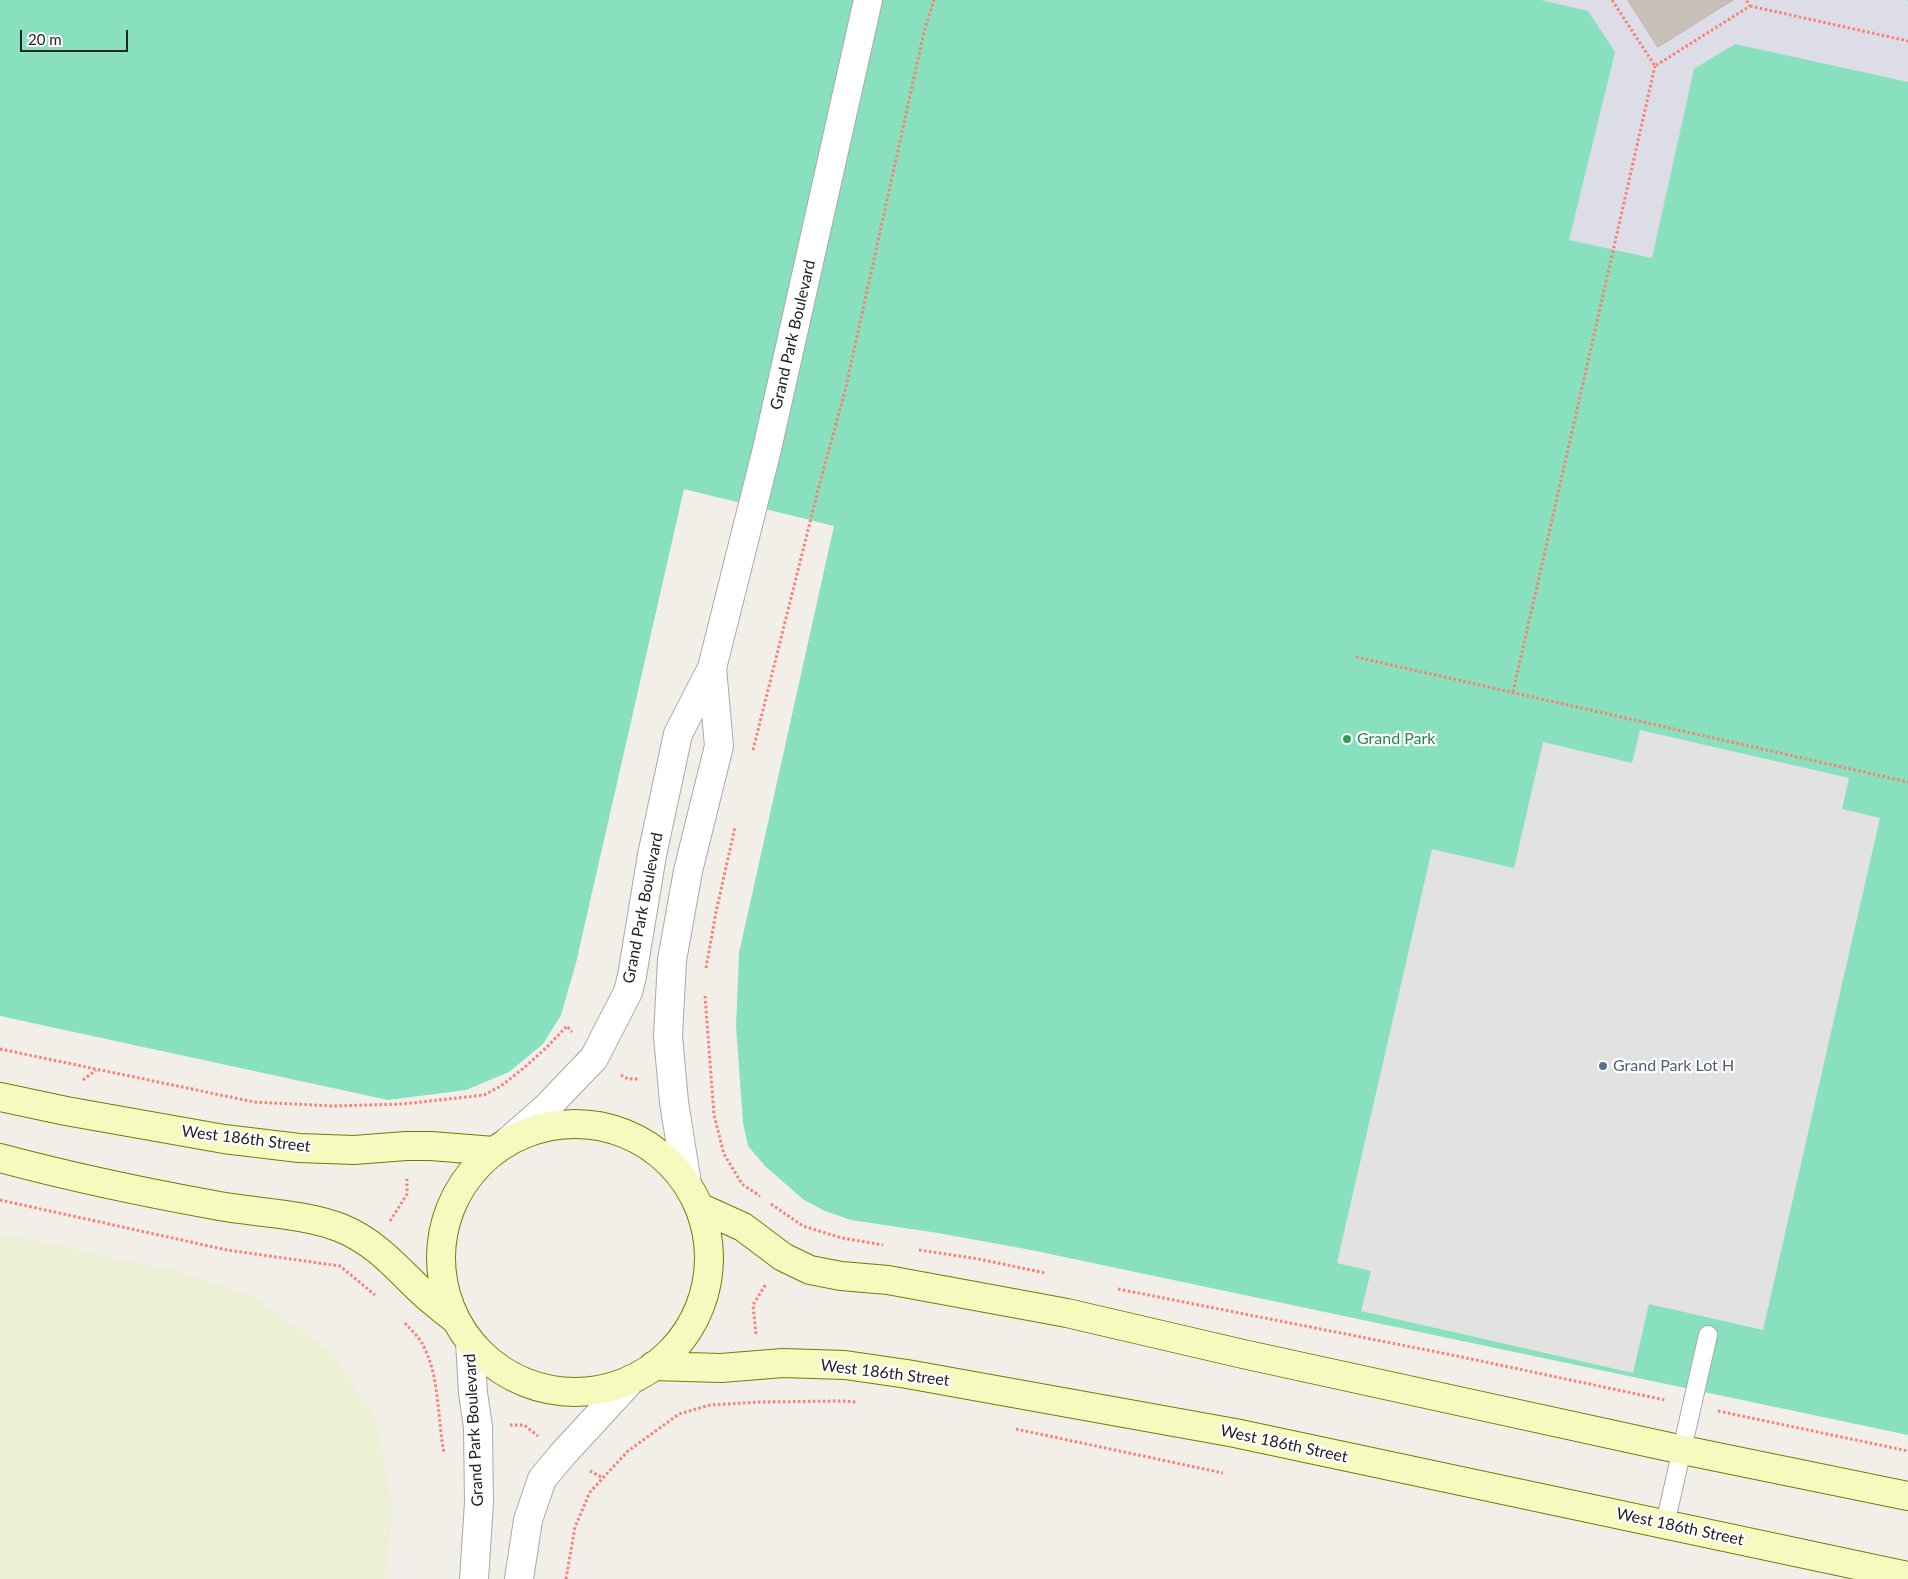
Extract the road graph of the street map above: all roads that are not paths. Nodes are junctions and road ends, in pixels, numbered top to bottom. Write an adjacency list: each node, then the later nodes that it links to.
1 (868, 0): 2 (street, Grand Park Boulevard)
2 (712, 668): 4 (street, Grand Park Boulevard); 6 (street, Grand Park Boulevard)
3 (0, 1097): 4 (street, West 186th Street)
4 (500, 1147): 6 (street); 7 (street)
5 (0, 1158): 7 (street)
6 (693, 1195): 9 (street); 10 (street)
7 (463, 1331): 9 (street); 14 (street, Grand Park Boulevard)
8 (1708, 1335): 10 (lane)
9 (642, 1372): 12 (street, West 186th Street); 15 (street)
10 (1683, 1450): 11 (street); 12 (lane)
11 (1908, 1496)
12 (1665, 1524): 13 (street, West 186th Street)
13 (1908, 1576)
14 (474, 1579)
15 (519, 1579)

